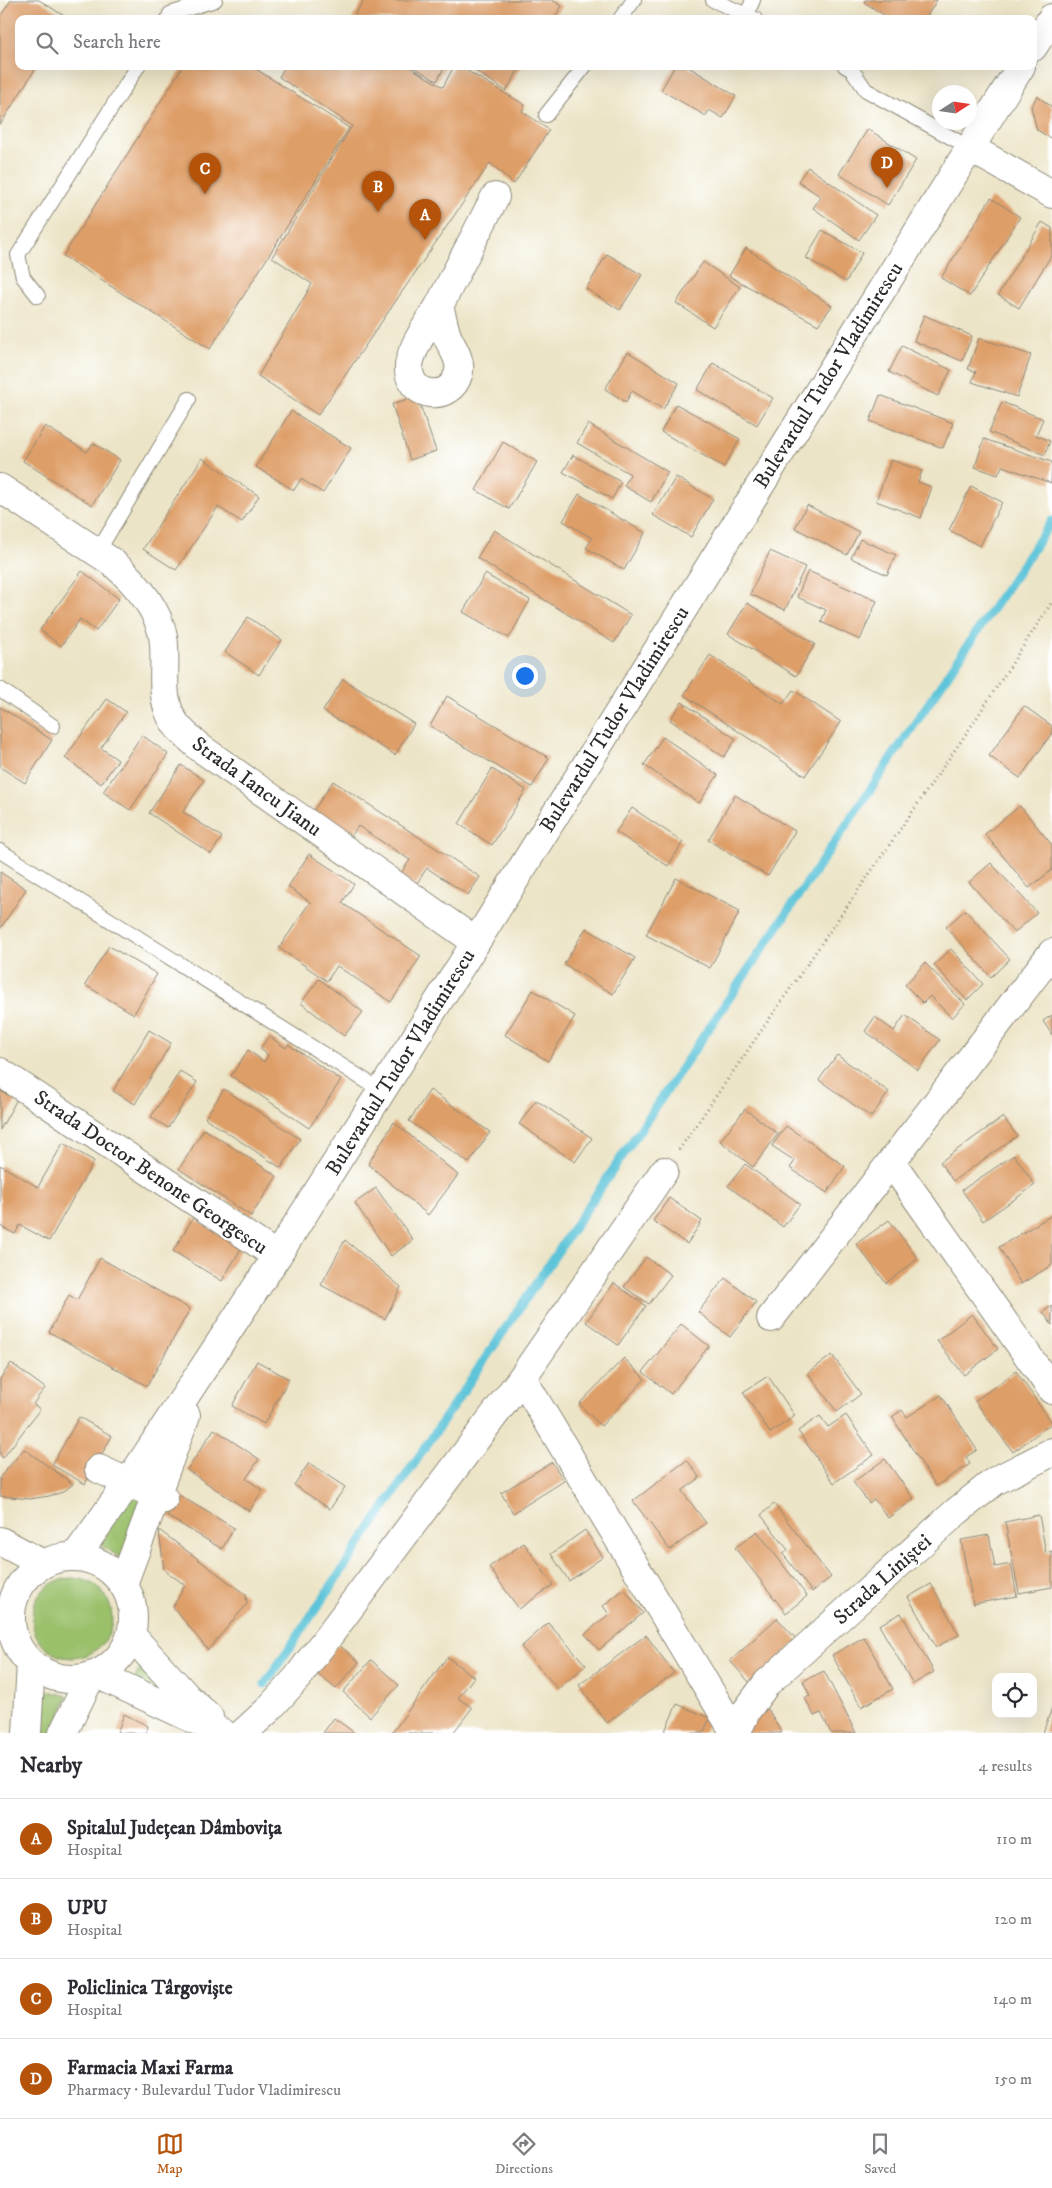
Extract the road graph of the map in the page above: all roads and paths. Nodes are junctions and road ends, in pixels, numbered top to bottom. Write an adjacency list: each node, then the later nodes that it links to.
1 (215, 0): 5 (lane)
2 (634, 0): 6 (lane)
3 (713, 0): 7 (lane)
4 (754, 0): 8 (lane)
5 (170, 15)
6 (623, 15)
7 (749, 15)
8 (751, 15)
9 (1052, 18): 10 (street)
10 (1037, 41)
11 (135, 70): 19 (lane)
12 (582, 70): 15 (lane)
13 (852, 70): 16 (lane)
14 (1019, 70): 16 (street, Bulevardul Tudor Vladimirescu)
15 (546, 115)
16 (970, 148): 18 (street); 28 (street, Bulevardul Tudor Vladimirescu)
17 (498, 193): 20 (street)
18 (1052, 194)
19 (38, 296)
20 (439, 306)
21 (189, 399): 23 (lane)
22 (0, 488): 23 (street, Strada Iancu Jianu)
23 (97, 553): 28 (street, Strada Iancu Jianu)
24 (1052, 602): 33 (path)
25 (0, 689): 26 (lane)
26 (53, 726)
27 (0, 851): 31 (lane)
28 (476, 942): 31 (street, Bulevardul Tudor Vladimirescu)
29 (1052, 953): 32 (street)
30 (0, 1072): 34 (street, Strada Doctor Benone Georgescu)
31 (382, 1091): 34 (street, Bulevardul Tudor Vladimirescu)
32 (892, 1163): 35 (street); 38 (street)
33 (664, 1171): 37 (street)
34 (277, 1256): 36 (street, Bulevardul Tudor Vladimirescu)
35 (771, 1318)
36 (204, 1368): 41 (street, Bulevardul Tudor Vladimirescu); 42 (street, Bulevardul Tudor Vladimirescu)
37 (522, 1378): 54 (street); 55 (street)
38 (1052, 1390)
39 (1052, 1452): 55 (street, Strada Liniștei)
40 (99, 1469): 41 (street)
41 (128, 1482): 42 (street); 44 (street, Bulevardul Tudor Vladimirescu)
42 (160, 1498): 46 (street, Bulevardul Tudor Vladimirescu)
43 (0, 1541): 45 (street)
44 (75, 1557): 45 (street); 46 (street)
45 (43, 1564): 47 (street)
46 (123, 1584): 48 (street)
47 (6, 1618): 49 (street)
48 (131, 1635): 50 (street); 53 (street)
49 (31, 1663): 50 (street); 51 (street)
50 (94, 1675): 52 (street); 53 (street)
51 (27, 1733)
52 (63, 1733)
53 (225, 1733)
54 (243, 1733)
55 (736, 1733)

